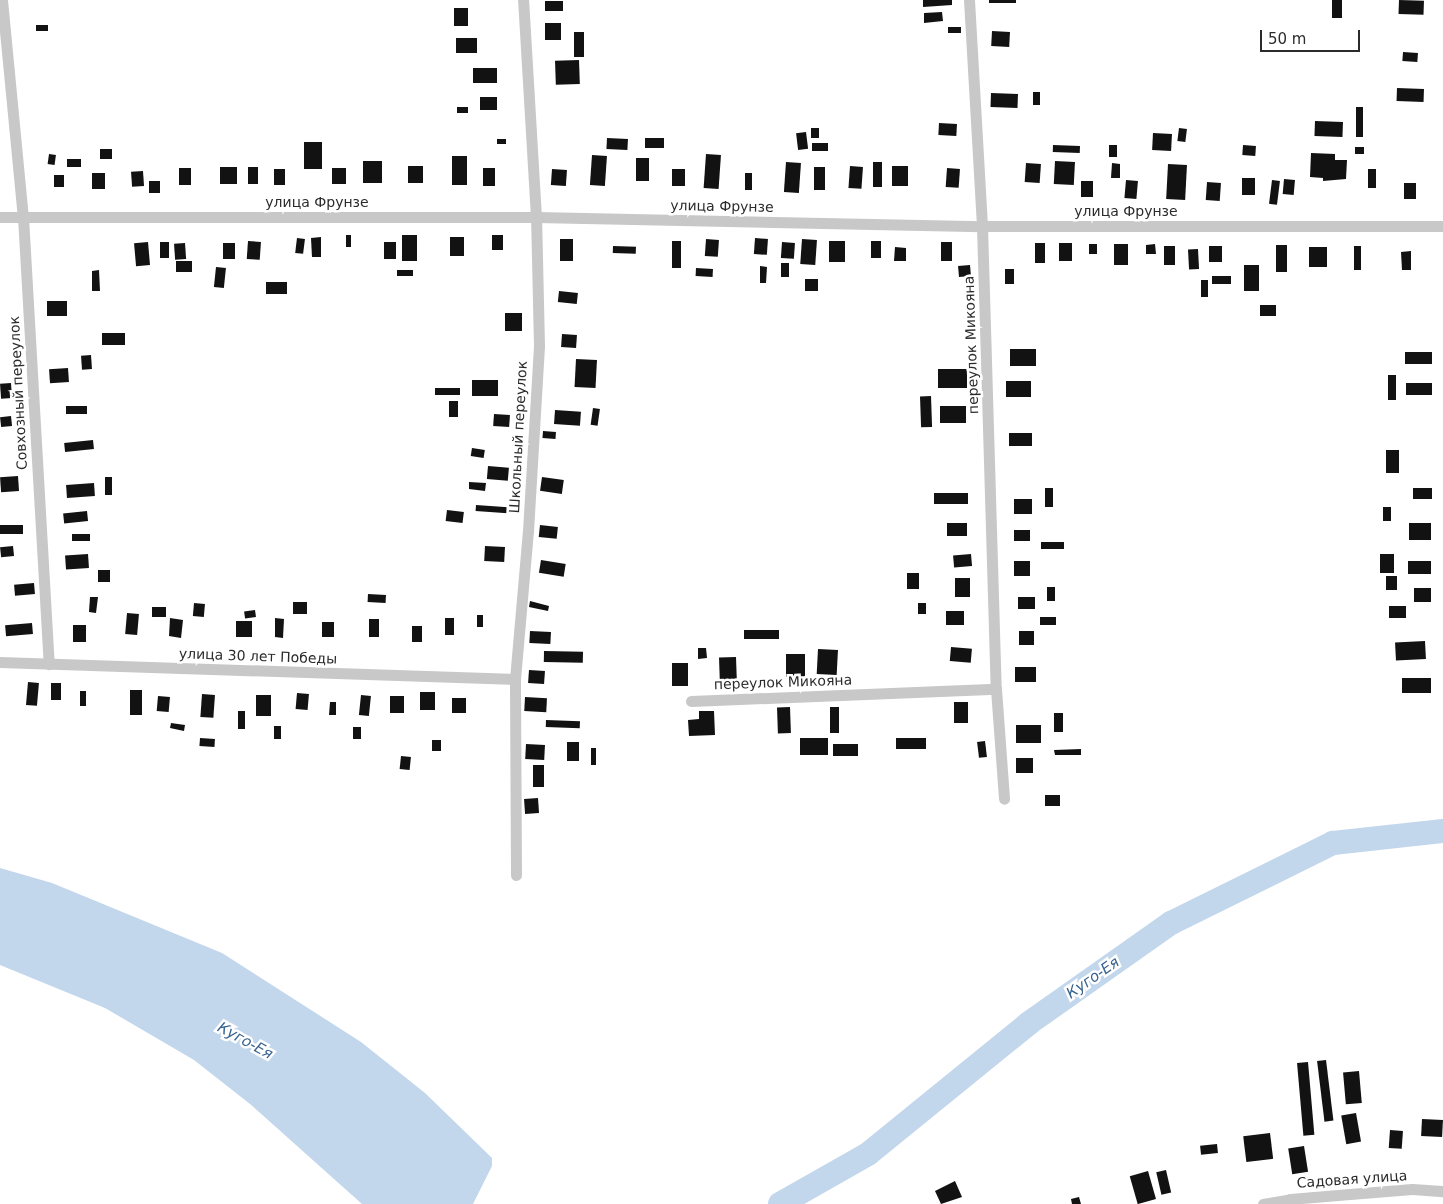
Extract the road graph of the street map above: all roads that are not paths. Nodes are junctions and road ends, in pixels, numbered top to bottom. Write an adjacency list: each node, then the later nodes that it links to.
1 (2, 0): 5 (street, Совхозный переулок)
2 (523, 0): 6 (street, Школьный переулок)
3 (969, 0): 7 (street, переулок Микояна)
4 (0, 217): 5 (street, улица Фрунзе)
5 (23, 217): 6 (street, улица Фрунзе); 10 (street, Совхозный переулок)
6 (536, 217): 7 (street, улица Фрунзе); 11 (street, Школьный переулок)
7 (982, 226): 8 (street, улица Фрунзе); 12 (street, переулок Микояна)
8 (1443, 226)
9 (0, 662): 10 (street, улица 30 лет Победы)
10 (49, 664): 11 (street, улица 30 лет Победы)
11 (515, 679): 15 (street, Школьный переулок)
12 (996, 689): 13 (street, переулок Микояна); 14 (street, переулок Микояна)
13 (691, 701)
14 (1004, 798)
15 (516, 875)
16 (1443, 1190): 17 (street, Садовая улица)
17 (1263, 1204)

